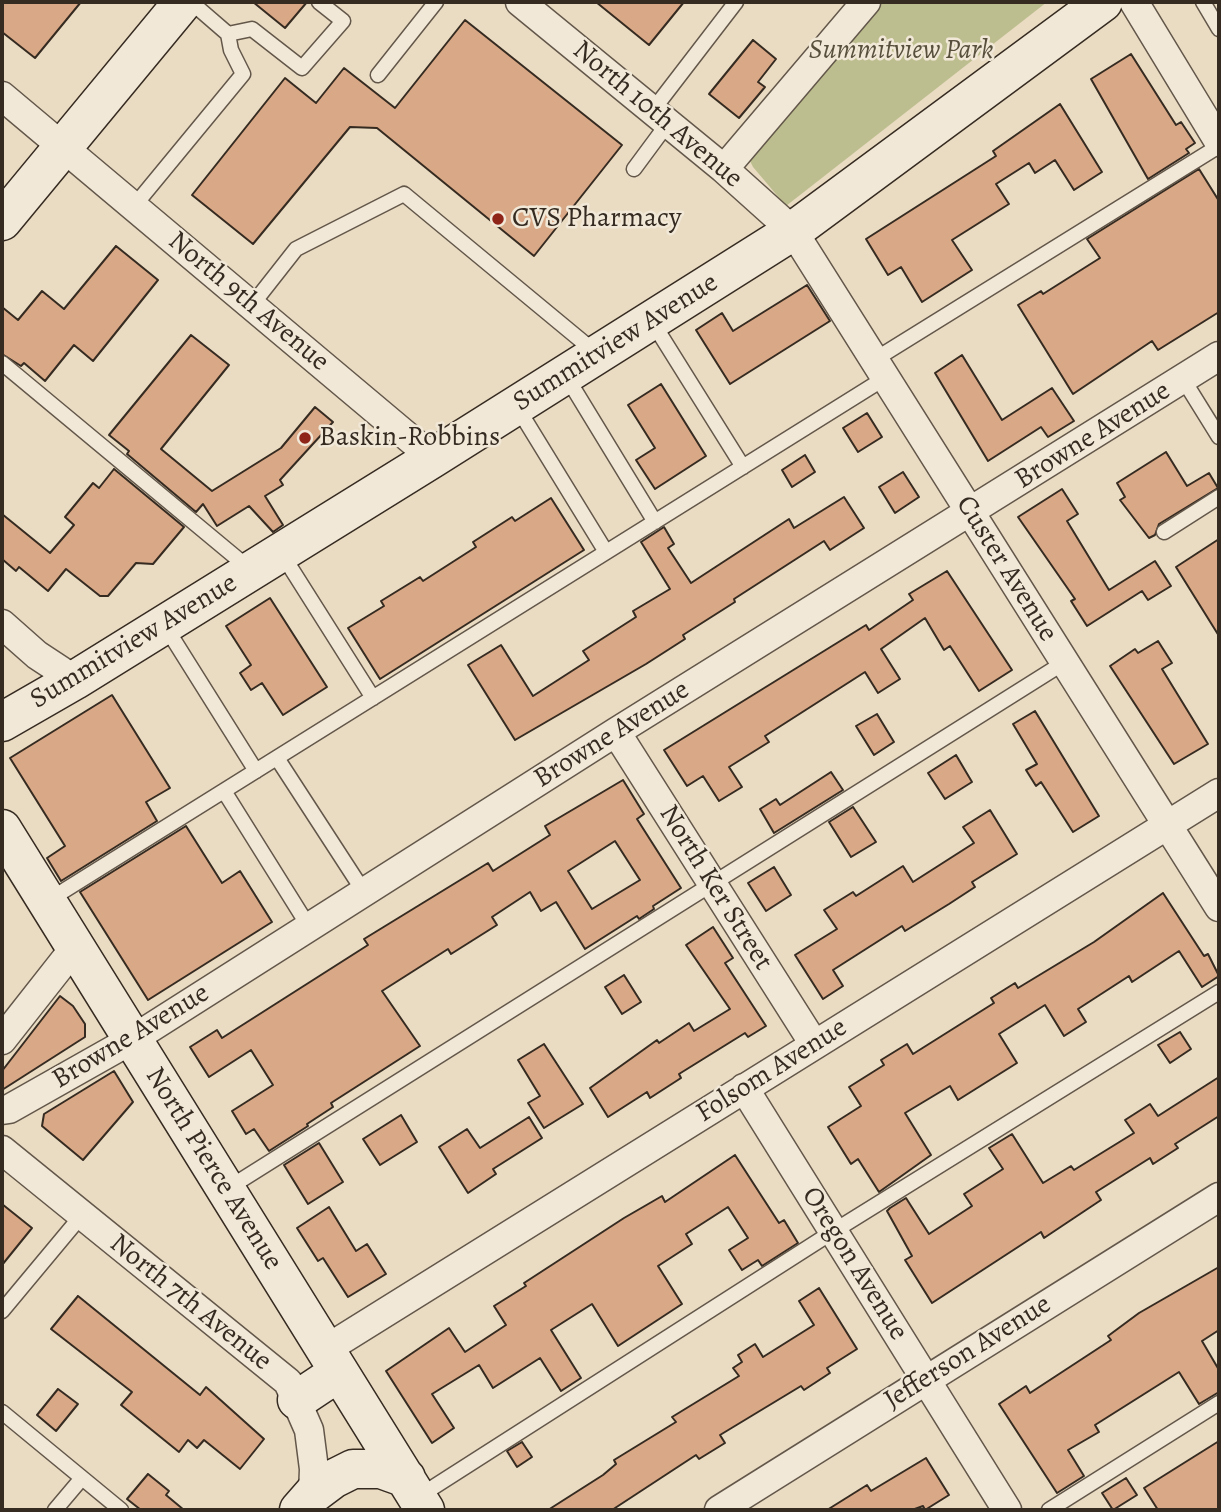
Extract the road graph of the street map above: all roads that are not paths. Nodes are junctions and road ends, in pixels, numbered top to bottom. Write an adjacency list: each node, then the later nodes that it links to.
1 (183, 2): 17 (main road)
2 (191, 2): 12 (lane)
3 (319, 2): 12 (lane)
4 (436, 2): 13 (lane)
5 (520, 2): 15 (street, North 10th Avenue)
6 (736, 2): 15 (lane)
7 (1103, 2): 22 (main road, Summitview Avenue)
8 (1134, 2): 16 (street)
9 (1203, 2): 11 (lane)
10 (855, 6): 19 (street)
11 (1219, 29)
12 (229, 34): 20 (lane)
13 (378, 75)
14 (2, 96): 17 (street, North 9th Avenue)
15 (660, 116): 18 (lane); 19 (street, North 10th Avenue)
16 (1219, 144): 28 (lane)
17 (64, 145): 20 (street, North 9th Avenue); 21 (main road)
18 (634, 169)
19 (724, 169): 22 (street, North 10th Avenue)
20 (135, 205): 23 (street, North 9th Avenue)
21 (2, 221)
22 (793, 232): 24 (main road, Summitview Avenue); 28 (street, Custer Avenue)
23 (252, 305): 25 (lane); 33 (street, North 9th Avenue)
24 (652, 320): 25 (main road, Summitview Avenue); 34 (lane)
25 (597, 354): 29 (main road, Summitview Avenue)
26 (1219, 356): 30 (street, Browne Avenue)
27 (2, 363): 40 (lane)
28 (880, 369): 34 (lane); 36 (street, Custer Avenue)
29 (565, 375): 31 (main road, Summitview Avenue); 37 (lane)
30 (1183, 379): 32 (lane); 36 (street, Browne Avenue)
31 (516, 406): 33 (main road, Summitview Avenue); 39 (lane)
32 (1219, 437)
33 (433, 458): 40 (main road, Summitview Avenue)
34 (743, 467): 37 (lane)
35 (1219, 497): 38 (lane)
36 (970, 513): 43 (street, Custer Avenue); 47 (street, Browne Avenue)
37 (655, 522): 39 (lane)
38 (1164, 532)
39 (606, 552): 45 (lane)
40 (266, 562): 42 (main road, Summitview Avenue); 45 (lane)
41 (2, 624): 44 (street)
42 (164, 625): 44 (main road, Summitview Avenue); 49 (lane)
43 (1065, 662): 52 (street, Custer Avenue); 54 (lane)
44 (75, 680): 46 (main road, Summitview Avenue)
45 (373, 698): 48 (lane)
46 (2, 722)
47 (616, 732): 54 (street, North Ker Street); 55 (street, Browne Avenue)
48 (277, 758): 49 (lane); 55 (lane)
49 (256, 771): 50 (lane)
50 (224, 791): 56 (lane); 58 (lane)
51 (1219, 793): 52 (street, Folsom Avenue)
52 (1167, 825): 57 (street, Custer Avenue); 63 (street, Folsom Avenue)
53 (2, 832): 56 (main road, North Pierce Avenue)
54 (712, 884): 63 (street, North Ker Street); 67 (lane)
55 (364, 892): 58 (street, Browne Avenue)
56 (48, 901): 59 (main road, North Pierce Avenue)
57 (1219, 907)
58 (309, 927): 61 (street, Browne Avenue)
59 (76, 946): 61 (main road, North Pierce Avenue); 62 (street)
60 (1219, 992): 70 (lane)
61 (133, 1039): 65 (street, Browne Avenue); 67 (main road, North Pierce Avenue)
62 (2, 1040)
63 (814, 1044): 64 (street, Folsom Avenue)
64 (744, 1088): 70 (street, Oregon Avenue); 72 (street, Folsom Avenue)
65 (2, 1110)
66 (2, 1150): 69 (street, North 7th Avenue)
67 (226, 1189): 72 (main road, North Pierce Avenue)
68 (1219, 1197): 73 (street, Jefferson Avenue)
69 (82, 1215): 71 (lane); 74 (street, North 7th Avenue)
70 (834, 1231): 73 (street, Oregon Avenue); 78 (lane)
71 (2, 1311)
72 (332, 1361): 74 (main road); 78 (main road, North Pierce Avenue)
73 (926, 1379): 82 (street, Jefferson Avenue); 83 (street, Oregon Avenue)
74 (297, 1400): 79 (street, North 7th Avenue)
75 (1219, 1403): 84 (lane)
76 (2, 1412): 77 (lane)
77 (82, 1478): 80 (lane); 81 (lane)
78 (416, 1496): 79 (main road)
79 (306, 1502)
80 (55, 1510)
81 (121, 1510)
82 (719, 1510)
83 (1007, 1510)
84 (1049, 1510)

